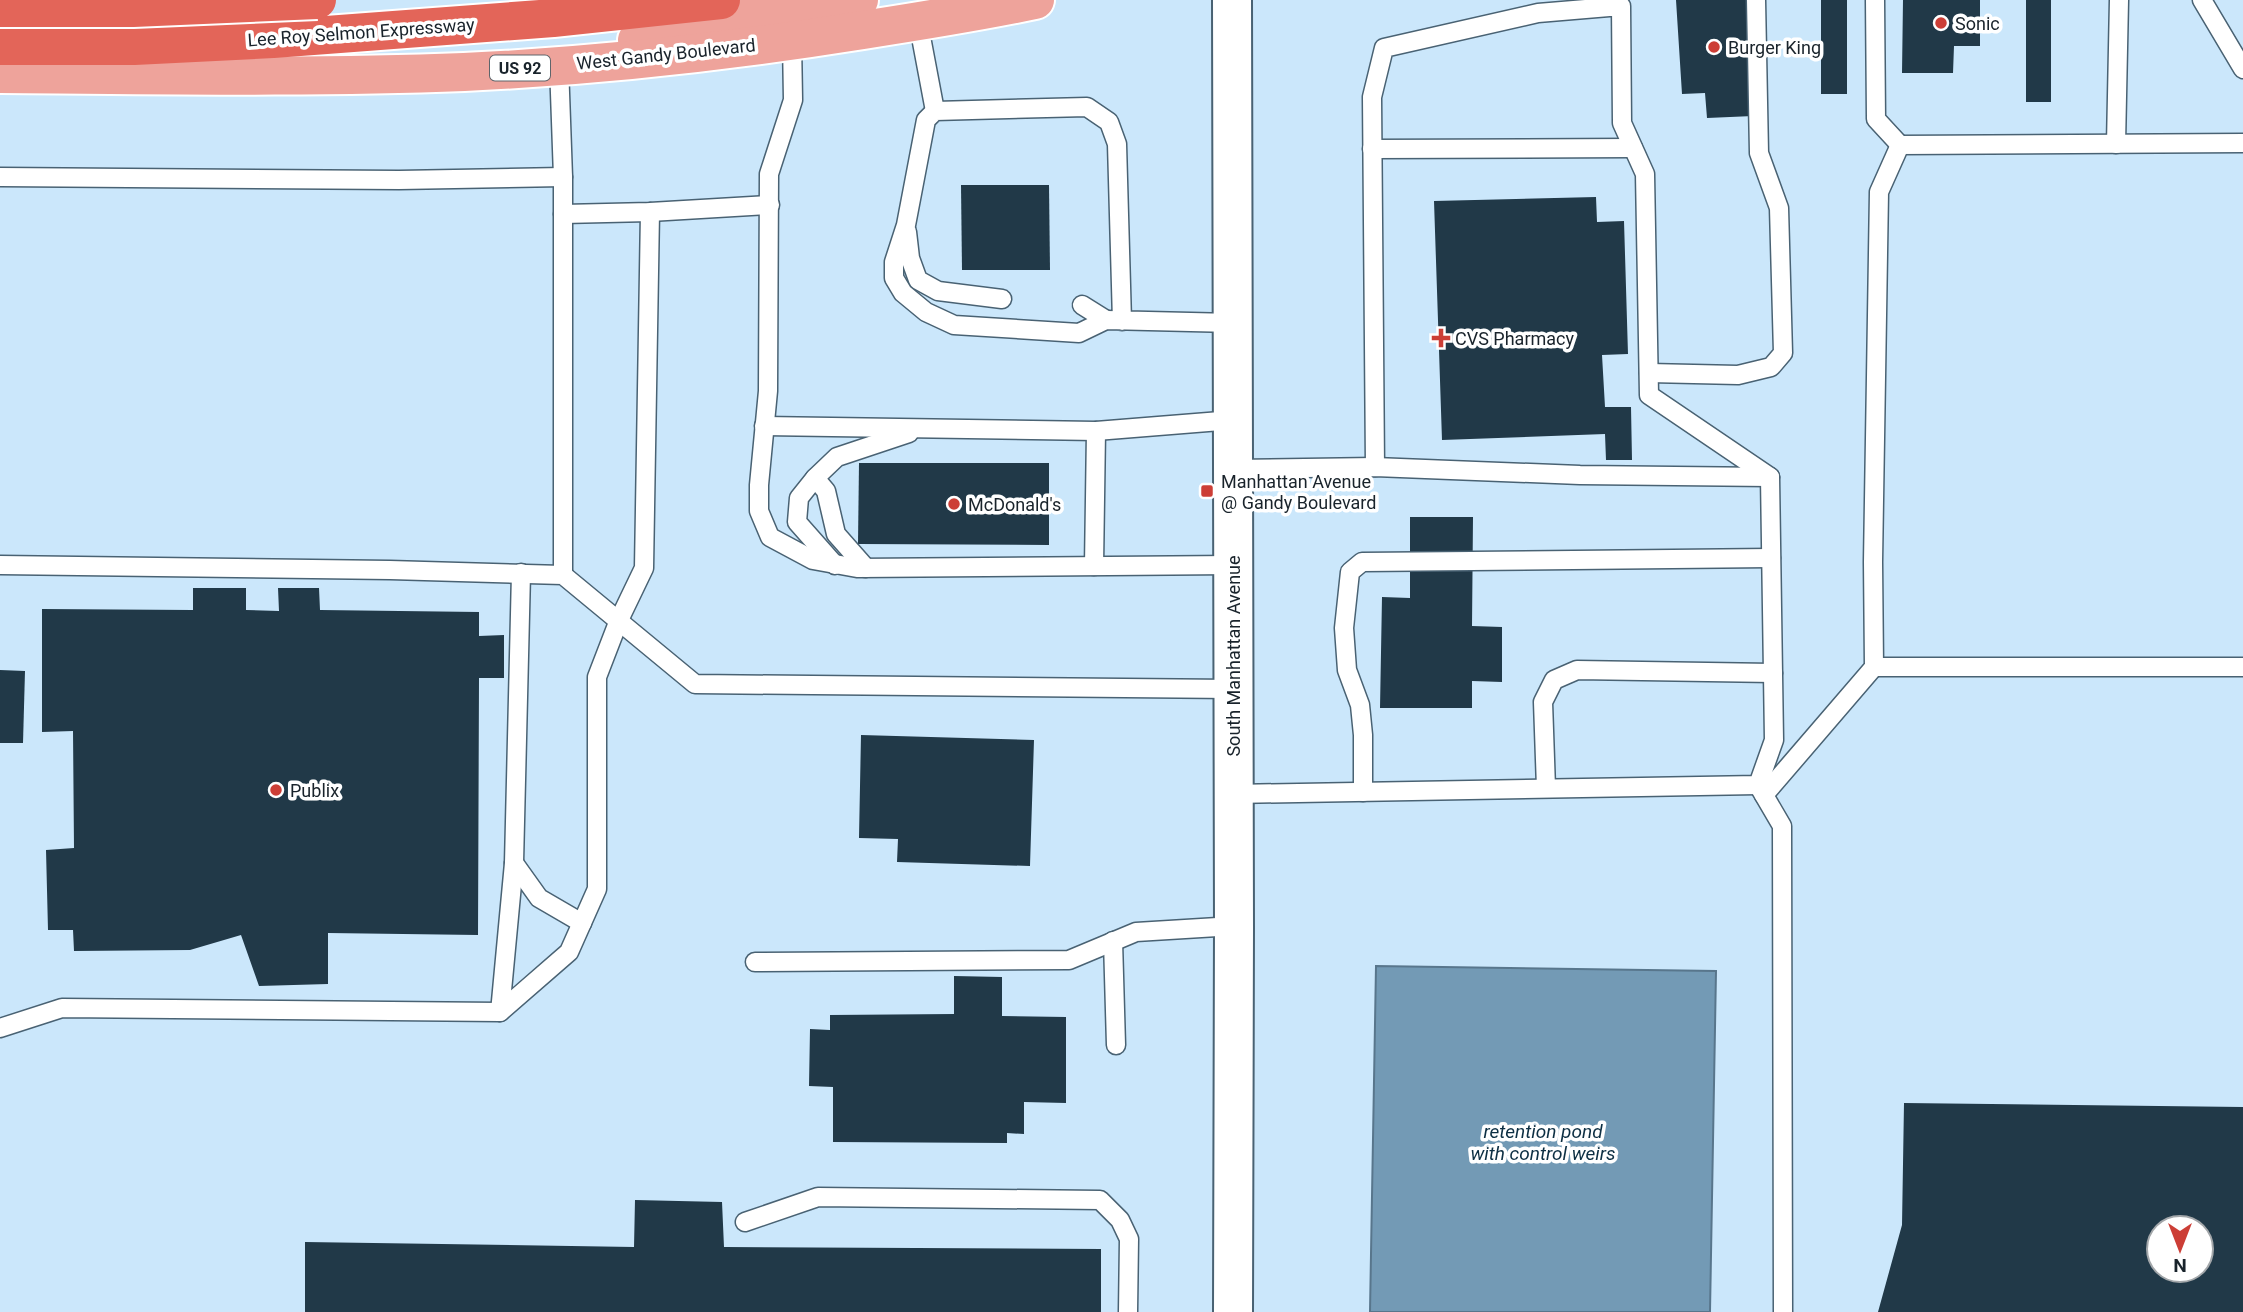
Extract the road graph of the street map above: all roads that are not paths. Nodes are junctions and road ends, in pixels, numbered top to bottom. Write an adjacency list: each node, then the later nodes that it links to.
1 (89, 0): 13 (main road)
2 (317, 0): 13 (highway, Lee Roy Selmon Expressway, bridge)
3 (721, 0): 16 (highway, Lee Roy Selmon Expressway)
4 (859, 0): 20 (main road)
5 (1035, 0): 14 (main road, West Gandy Boulevard / US 92)
6 (1232, 0): 36 (main road, South Manhattan Avenue)
7 (1756, 0): 37 (lane)
8 (1875, 0): 24 (lane)
9 (2119, 0): 23 (lane)
10 (2202, 0): 18 (lane)
11 (1622, 3): 12 (lane); 25 (lane)
12 (1537, 7): 26 (lane)
13 (0, 8)
14 (919, 21): 15 (main road, West Gandy Boulevard / US 92); 21 (lane)
15 (792, 41): 17 (main road, West Gandy Boulevard / US 92); 29 (lane)
16 (0, 46)
17 (559, 65): 20 (main road, West Gandy Boulevard / US 92); 28 (lane)
18 (2243, 69)
19 (0, 75): 20 (main road, West Gandy Boulevard / US 92)
20 (217, 76)
21 (935, 111): 32 (lane); 35 (lane)
22 (2243, 143): 23 (lane)
23 (2116, 144): 24 (lane)
24 (1900, 145): 55 (lane)
25 (1633, 148): 26 (lane); 37 (lane)
26 (1372, 149): 42 (lane)
27 (0, 177): 28 (lane)
28 (563, 177): 31 (lane)
29 (770, 205): 30 (lane); 39 (lane)
30 (650, 212): 31 (lane); 54 (lane)
31 (563, 214): 53 (lane)
32 (906, 225): 33 (lane); 35 (lane)
33 (1002, 299)
34 (1082, 305): 35 (lane)
35 (1114, 320): 36 (lane)
36 (1233, 323): 38 (main road, South Manhattan Avenue)
37 (1649, 373): 44 (lane)
38 (1233, 420): 41 (lane); 43 (main road, South Manhattan Avenue)
39 (764, 426): 40 (lane); 48 (lane)
40 (922, 429): 41 (lane); 45 (lane)
41 (1096, 431): 50 (lane)
42 (1375, 467): 43 (lane); 44 (lane)
43 (1233, 469): 49 (main road, South Manhattan Avenue)
44 (1770, 477): 46 (lane)
45 (815, 478): 48 (lane); 51 (lane)
46 (1771, 558): 57 (lane); 61 (lane)
47 (0, 565): 52 (lane)
48 (835, 565): 51 (lane)
49 (1233, 565): 50 (lane); 58 (main road, South Manhattan Avenue)
50 (1094, 566): 51 (lane)
51 (866, 568)
52 (521, 573): 53 (lane); 63 (lane)
53 (563, 575): 54 (lane)
54 (619, 620): 58 (lane); 64 (lane)
55 (1874, 667): 56 (lane); 60 (lane)
56 (2243, 667)
57 (1773, 673): 59 (lane); 60 (lane)
58 (1233, 689): 62 (main road, South Manhattan Avenue)
59 (1546, 789): 60 (lane); 61 (lane)
60 (1761, 790): 74 (lane)
61 (1363, 792): 62 (lane)
62 (1234, 794): 65 (main road, South Manhattan Avenue)
63 (514, 863): 64 (lane); 68 (lane)
64 (582, 923): 68 (lane)
65 (1234, 926): 66 (lane); 73 (main road, South Manhattan Avenue)
66 (1112, 941): 67 (lane); 70 (lane)
67 (755, 962)
68 (500, 1012): 69 (lane)
69 (0, 1028)
70 (1116, 1045)
71 (746, 1222): 72 (lane)
72 (1128, 1312)
73 (1233, 1312)
74 (1783, 1312)

